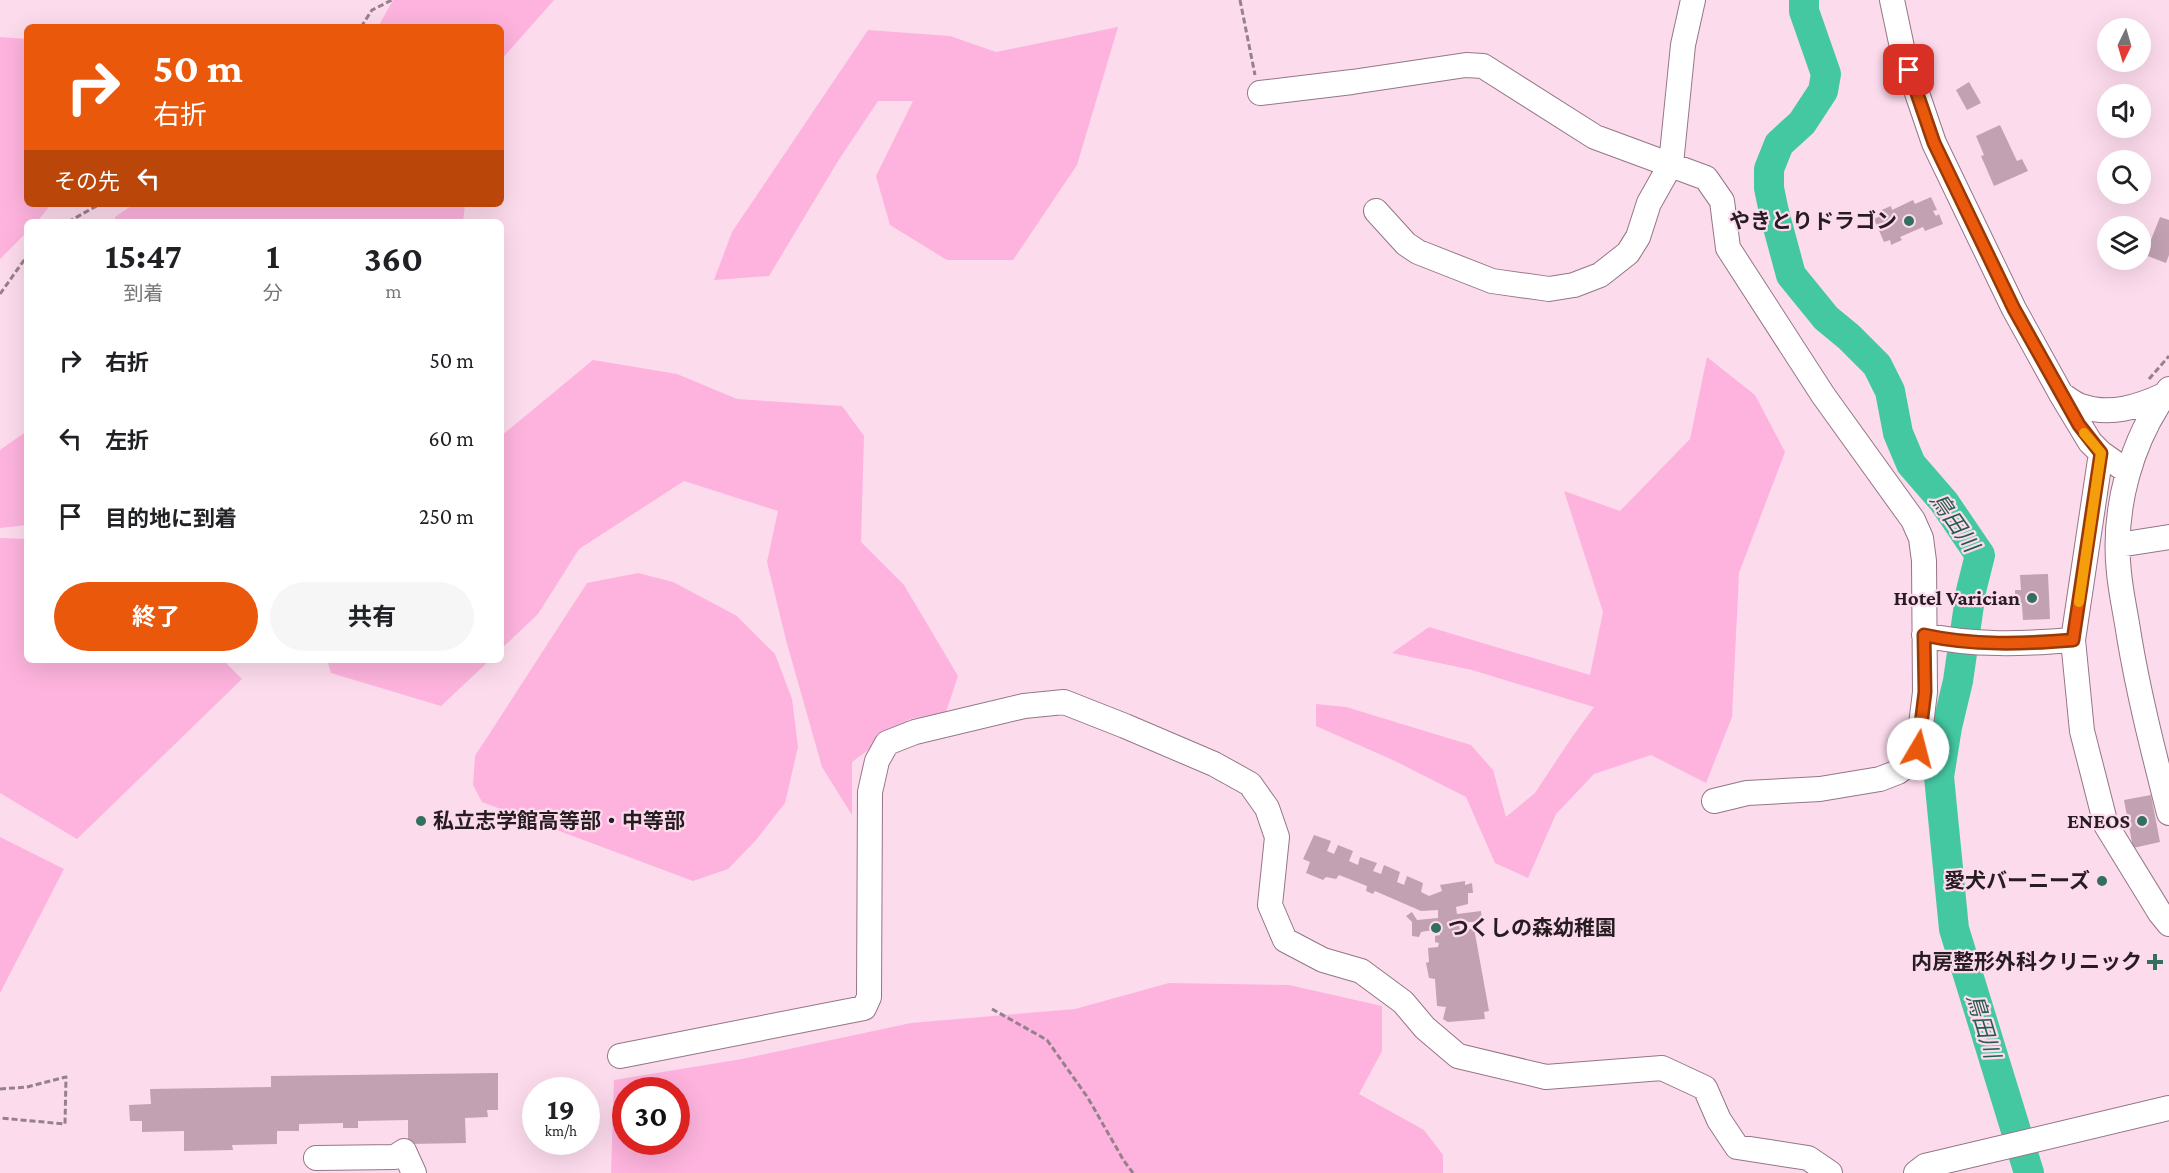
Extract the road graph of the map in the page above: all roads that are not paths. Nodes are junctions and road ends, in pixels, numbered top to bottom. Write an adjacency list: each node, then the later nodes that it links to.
1 (1693, 0): 4 (street)
2 (1892, 0): 7 (street)
3 (1260, 93): 4 (street)
4 (1671, 164): 5 (street); 12 (street)
5 (1376, 211)
6 (2159, 390): 7 (street); 9 (street)
7 (2061, 394): 8 (street)
8 (2101, 453): 9 (street); 13 (street)
9 (2128, 472): 11 (street)
10 (2169, 537): 11 (street)
11 (2119, 545): 15 (street)
12 (1930, 636): 13 (street); 14 (street)
13 (2073, 640): 16 (street)
14 (1714, 801)
15 (2169, 813)
16 (2169, 924)
17 (620, 1056): 21 (street)
18 (2169, 1108): 22 (street)
19 (316, 1158): 20 (street)
20 (414, 1173)
21 (1830, 1173)
22 (1916, 1173)

